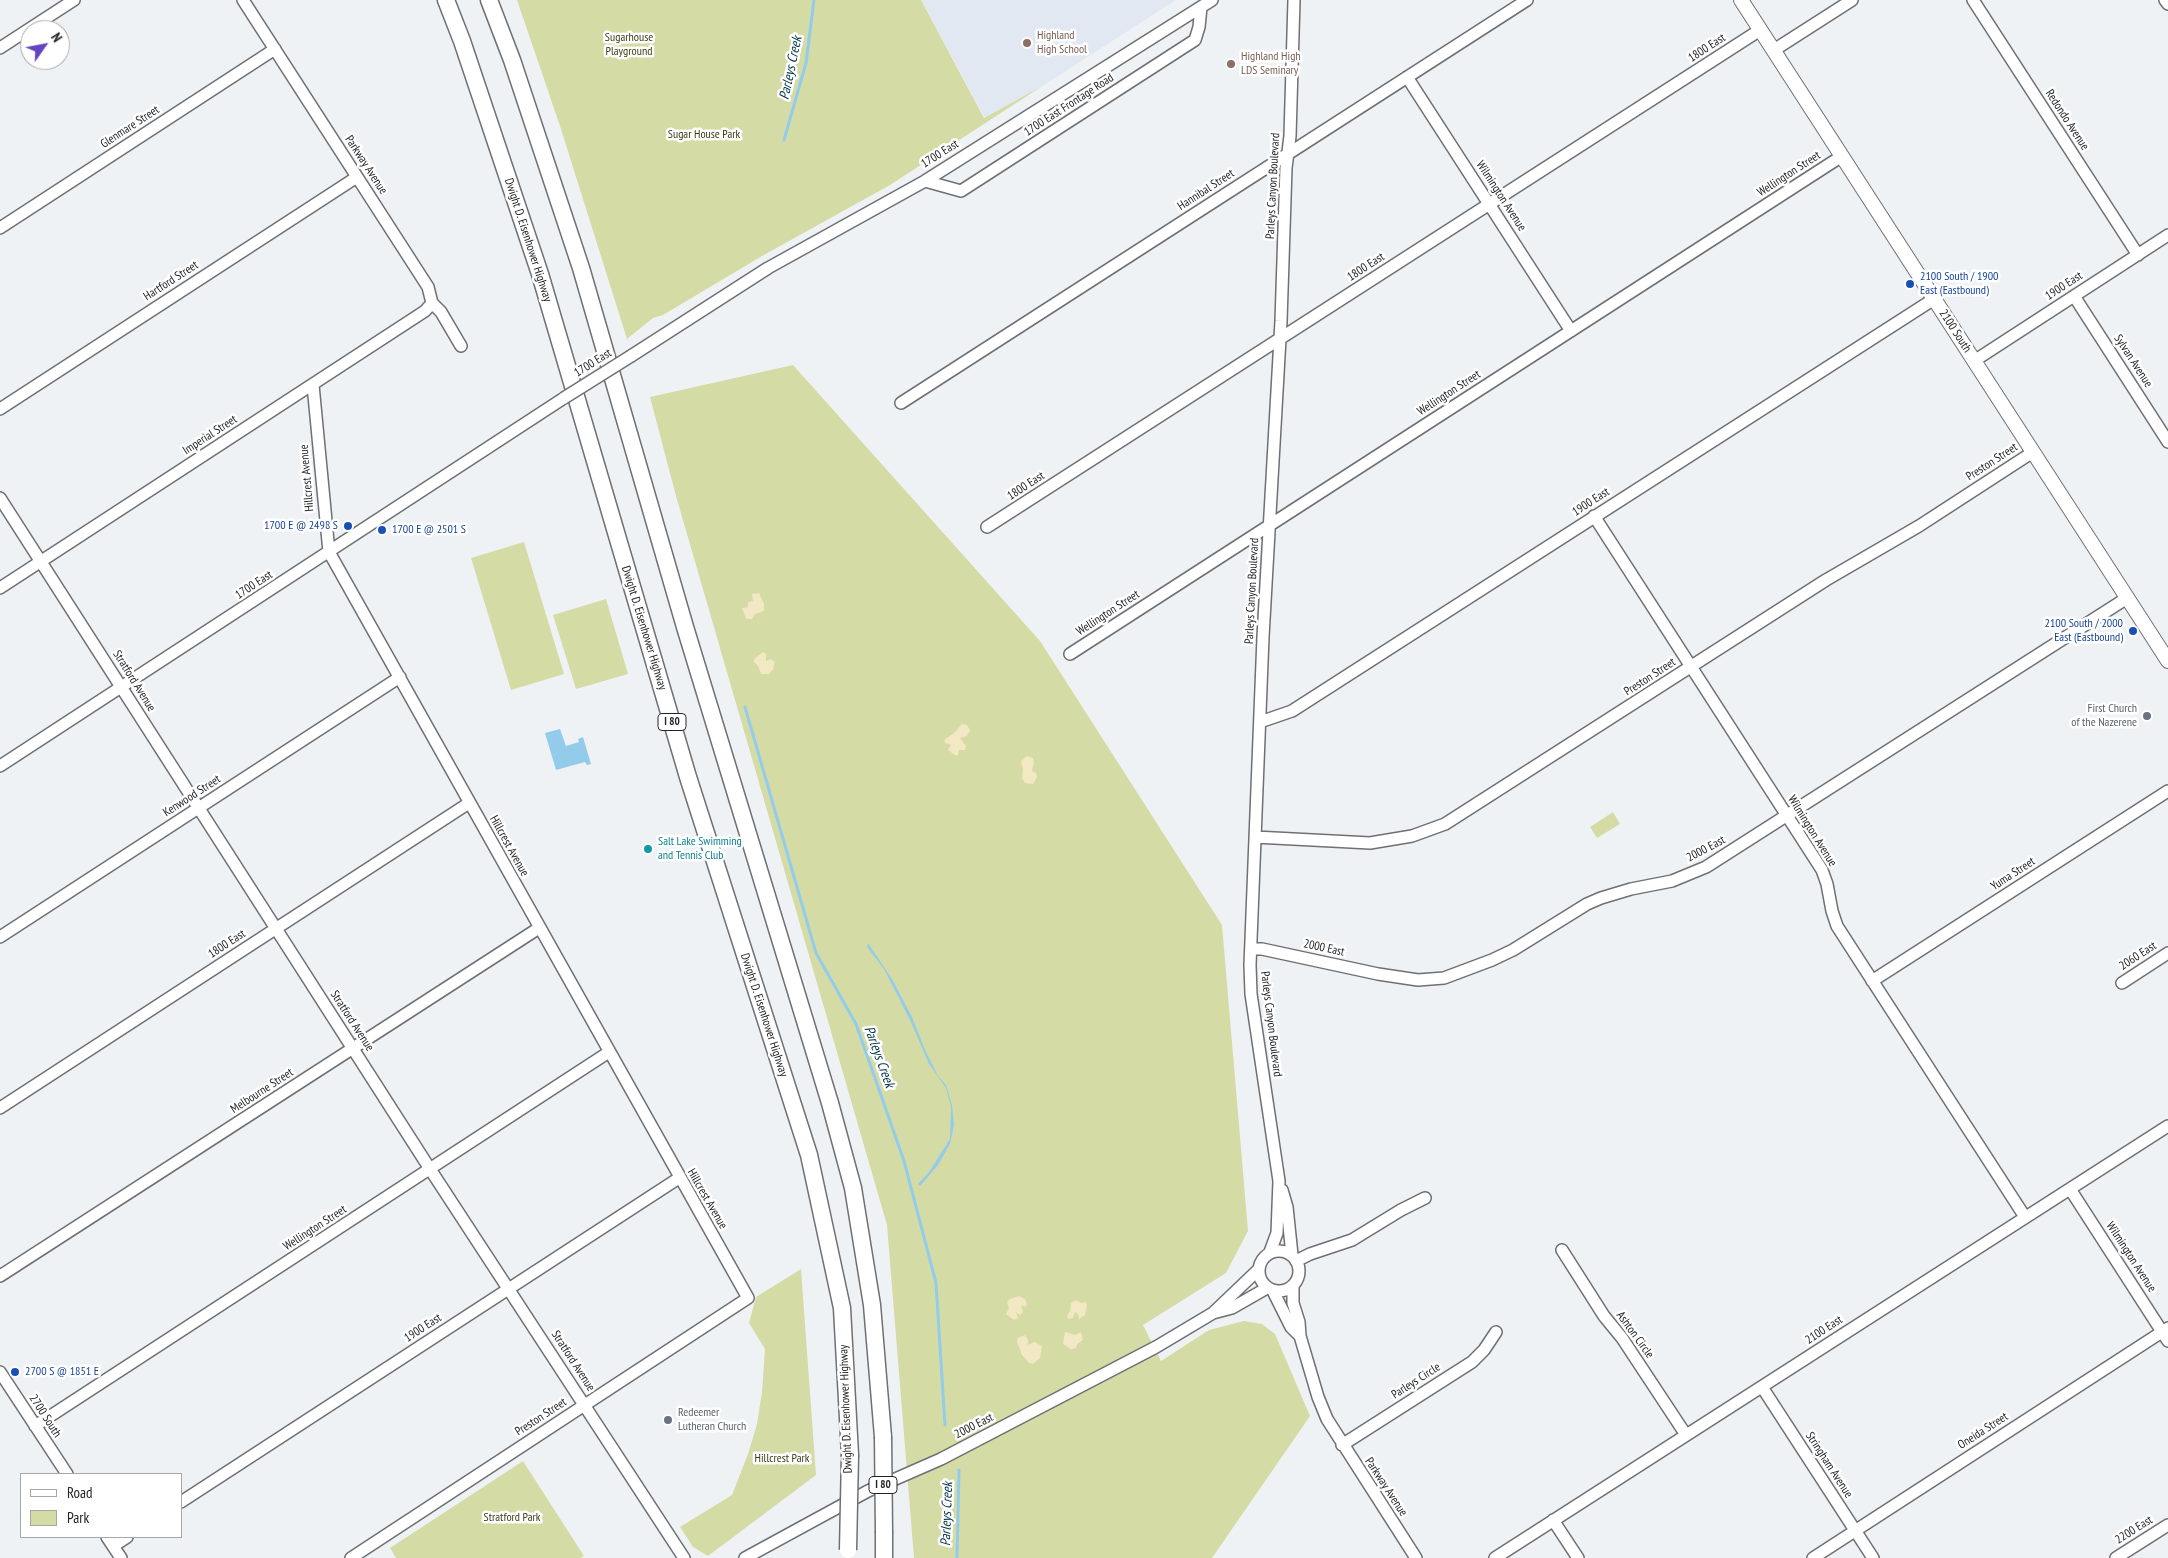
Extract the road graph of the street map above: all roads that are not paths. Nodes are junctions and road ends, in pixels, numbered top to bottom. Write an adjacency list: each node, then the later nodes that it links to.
1 (74, 0): 15 (street)
2 (243, 0): 16 (street, Parkway Avenue)
3 (446, 0): 102 (highway, Dwight D. Eisenhower Highway / I 80, bridge)
4 (490, 0): 107 (highway, I 80, bridge)
5 (1212, 0): 13 (street, 1700 East)
6 (1294, 0): 19 (street, Parleys Canyon Boulevard)
7 (1527, 0): 18 (street, Hannibal Street)
8 (1741, 0): 14 (main road, 2100 South)
9 (1852, 0): 17 (street)
10 (1973, 0): 26 (street, Redondo Avenue)
11 (2165, 0): 12 (street)
12 (2168, 4)
13 (1201, 7): 22 (street, 1700 East); 22 (street, 1700 East Frontage Road)
14 (1760, 30): 17 (main road, 2100 South); 23 (street, 1800 East)
15 (0, 48)
16 (275, 50): 21 (street, Parkway Avenue); 24 (street, Glenmare Street)
17 (1774, 50): 20 (main road, 2100 South)
18 (1407, 77): 19 (street, Hannibal Street); 23 (street, Wilmington Avenue)
19 (1288, 154): 31 (street, Parleys Canyon Boulevard); 35 (street, Hannibal Street)
20 (1842, 156): 28 (main road, 2100 South); 30 (street, Wellington Street)
21 (357, 177): 29 (street, Parkway Avenue); 36 (street, Hartford Street)
22 (925, 180): 43 (street, 1700 East, bridge)
23 (1490, 204): 30 (street, Wilmington Avenue); 31 (street, 1800 East)
24 (0, 228)
25 (2168, 236): 26 (street, 1900 East)
26 (2138, 255): 27 (street, 1900 East)
27 (2074, 296): 33 (street, 1900 East); 37 (street, Sylvan Avenue)
28 (1934, 298): 33 (main road, 2100 South); 40 (street, 1900 East)
29 (432, 303): 32 (street, Parkway Avenue); 34 (street, Imperial Street)
30 (1572, 331): 41 (street, Wellington Street)
31 (1279, 340): 41 (street, Parleys Canyon Boulevard); 42 (street, 1800 East)
32 (461, 346)
33 (1974, 360): 38 (main road, 2100 South)
34 (313, 385): 43 (street, Hillcrest Avenue); 44 (street, Imperial Street)
35 (901, 403)
36 (0, 409)
37 (2168, 442)
38 (2033, 452): 46 (main road, 2100 South); 49 (street, Preston Street)
39 (0, 498): 44 (street, Stratford Avenue)
40 (1594, 516): 49 (street, Wilmington Avenue); 52 (street, 1900 East)
41 (1270, 525): 47 (street, Wellington Street); 52 (street, Parleys Canyon Boulevard)
42 (987, 528)
43 (329, 552): 50 (street, Hillcrest Avenue); 51 (street, 1700 East)
44 (41, 561): 45 (street, Imperial Street); 51 (street, Stratford Avenue)
45 (0, 588)
46 (2127, 598): 48 (main road, 2100 South); 57 (street, 2000 East)
47 (1070, 654)
48 (2168, 661)
49 (1691, 667): 57 (street, Wilmington Avenue); 58 (street, Preston Street)
50 (400, 677): 55 (street, Hillcrest Avenue); 56 (street, Kenwood Street)
51 (122, 687): 53 (street, 1700 East); 56 (street, Stratford Avenue)
52 (1260, 722): 58 (street, Parleys Canyon Boulevard)
53 (0, 766)
54 (2168, 791): 64 (street, Yuma Street)
55 (469, 803): 59 (street, 1800 East); 60 (street, Hillcrest Avenue)
56 (199, 808): 59 (street, Stratford Avenue); 61 (street, Kenwood Street)
57 (1787, 817): 62 (street, 2000 East); 64 (street, Wilmington Avenue)
58 (1255, 837): 62 (street, Parleys Canyon Boulevard)
59 (276, 928): 66 (street, Stratford Avenue); 68 (street, 1800 East)
60 (539, 928): 66 (street, Melbourne Street); 67 (street, Hillcrest Avenue)
61 (0, 937)
62 (1251, 949): 72 (street, Parleys Canyon Boulevard)
63 (2168, 953): 65 (street, 2060 East)
64 (1872, 980): 75 (street, Wilmington Avenue)
65 (2122, 983)
66 (353, 1048): 70 (street, Stratford Avenue); 80 (street, Melbourne Street)
67 (609, 1052): 70 (street, Wellington Street); 71 (street, Hillcrest Avenue)
68 (0, 1108)
69 (2168, 1126): 73 (street, 2100 East)
70 (430, 1169): 82 (street, Stratford Avenue); 92 (street, Wellington Street)
71 (679, 1178): 82 (street, 1900 East); 84 (street, Hillcrest Avenue)
72 (1279, 1181): 77 (street, Parleys Canyon Boulevard); 78 (street, Parleys Canyon Boulevard)
73 (2070, 1189): 75 (street, 2100 East); 87 (street, Wilmington Avenue)
74 (1425, 1198): 78 (street)
75 (2025, 1217): 90 (street, 2100 East)
76 (1562, 1250): 93 (street, Ashton Circle)
77 (1270, 1252): 78 (street); 79 (street)
78 (1294, 1258): 81 (street)
79 (1258, 1270): 83 (street); 85 (street, 2000 East)
80 (0, 1276)
81 (1292, 1286): 83 (street); 88 (street)
82 (509, 1289): 91 (street, Stratford Avenue); 96 (street, 1900 East)
83 (1270, 1289): 85 (street, 2000 East); 88 (street)
84 (748, 1298): 91 (street, Preston Street)
85 (1213, 1313): 106 (street, 2000 East)
86 (1496, 1332): 94 (street, Parleys Circle)
87 (2166, 1333): 99 (street, Oneida Street)
88 (1300, 1336): 94 (street, Parkway Avenue)
89 (0, 1372): 92 (street, 2700 South)
90 (1762, 1387): 93 (street, 2100 East); 99 (street, Stringham Avenue)
91 (585, 1405): 104 (street, Preston Street); 105 (street, Stratford Avenue)
92 (35, 1426): 95 (street, 2700 South)
93 (1686, 1435): 97 (street, 2100 East)
94 (1342, 1445): 108 (street, Parkway Avenue)
95 (65, 1473)
96 (182, 1501)
97 (1553, 1520): 109 (street, 2100 East); 110 (street)
98 (2168, 1525): 113 (street, 2200 East)
99 (1855, 1531): 111 (street, Oneida Street); 112 (street, Stringham Avenue)
100 (123, 1538): 101 (street)
101 (110, 1541): 103 (street)
102 (848, 1554)
103 (121, 1558)
104 (351, 1558)
105 (684, 1558)
106 (745, 1558)
107 (884, 1558)
108 (1416, 1558)
109 (1495, 1558)
110 (1578, 1558)
111 (1813, 1558)
112 (1872, 1558)
113 (2116, 1558)

